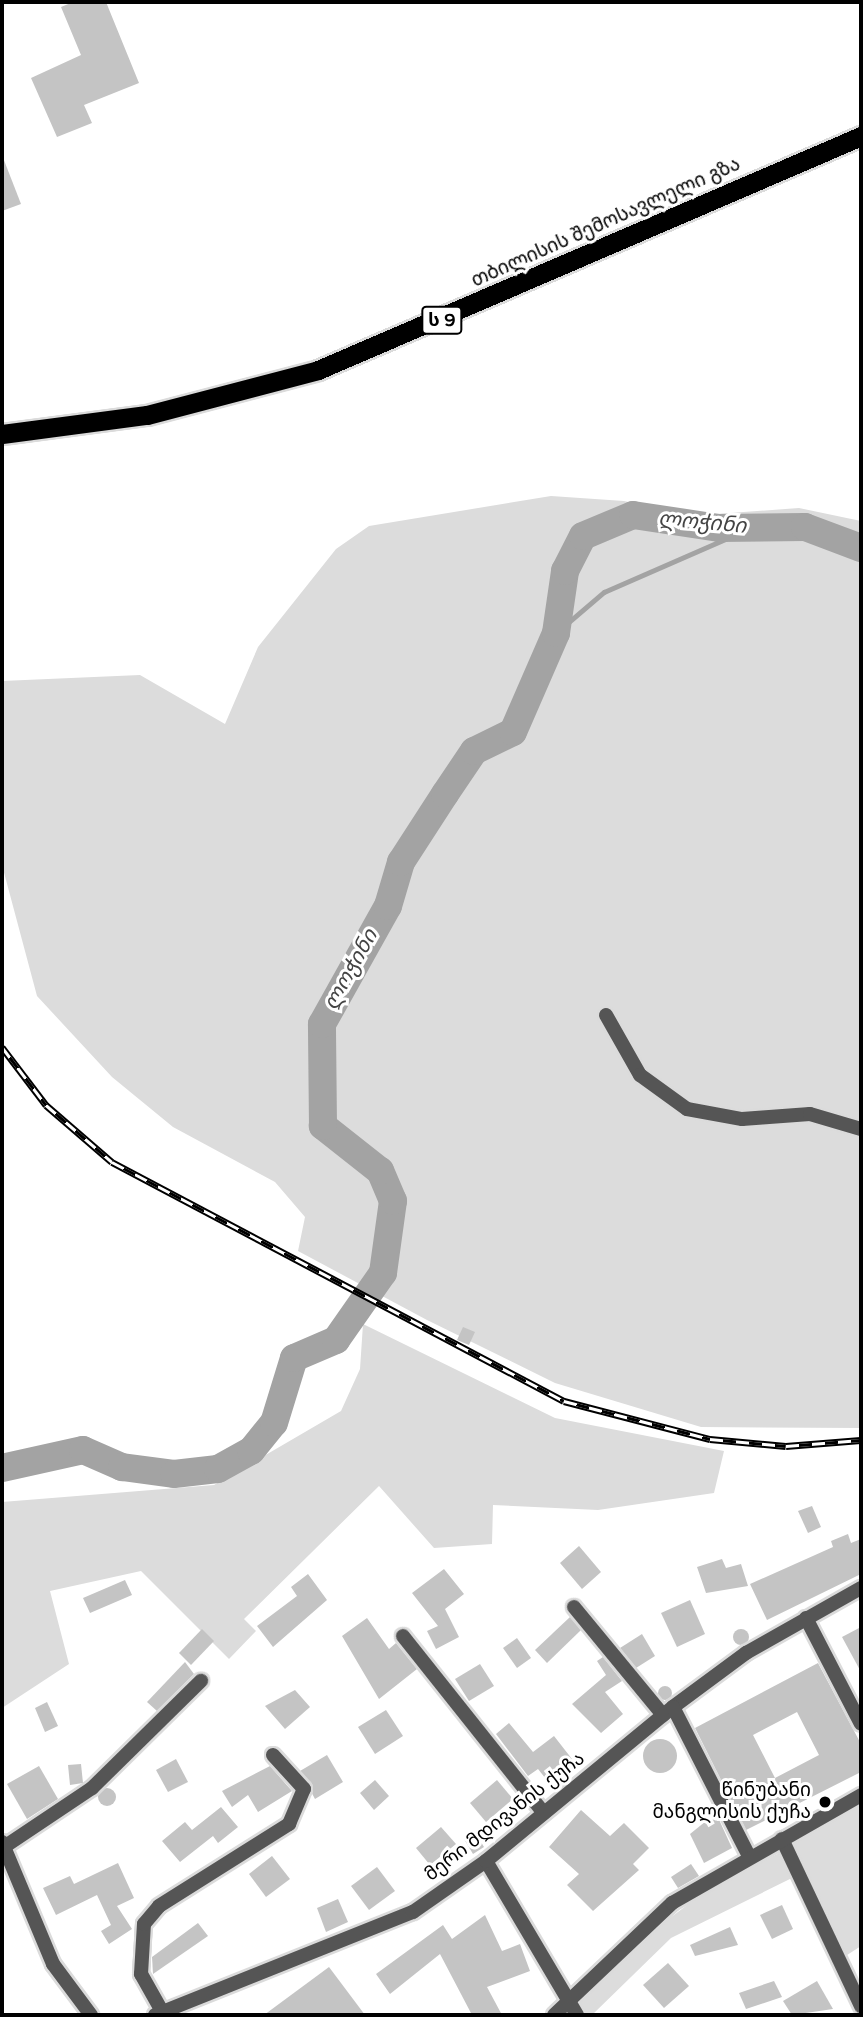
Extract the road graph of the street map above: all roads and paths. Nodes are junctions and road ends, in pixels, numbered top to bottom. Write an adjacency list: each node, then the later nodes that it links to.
1 (861, 136): 2 (highway, თბილისის შემოსავლელი გზა / ს 9)
2 (2, 434)
3 (606, 1015): 4 (street)
4 (861, 1129)
5 (861, 1588): 7 (street, მერი მდივანის ქუჩა)
6 (574, 1607): 10 (street)
7 (806, 1618): 10 (street, მერი მდივანის ქუჩა); 11 (street)
8 (403, 1636): 14 (street)
9 (201, 1681): 16 (street)
10 (668, 1711): 14 (street, მერი მდივანის ქუჩა); 17 (street)
11 (861, 1724)
12 (273, 1755): 21 (street)
13 (861, 1795): 15 (street)
14 (544, 1813): 18 (street, მერი მდივანის ქუჩა)
15 (782, 1839): 17 (street); 20 (street)
16 (3, 1844): 22 (street)
17 (749, 1856): 19 (street)
18 (486, 1861): 19 (street); 21 (street, მერი მდივანის ქუჩა)
19 (569, 2001): 23 (street); 24 (street)
20 (861, 2006)
21 (159, 2014)
22 (91, 2015)
23 (554, 2015)
24 (577, 2015)

